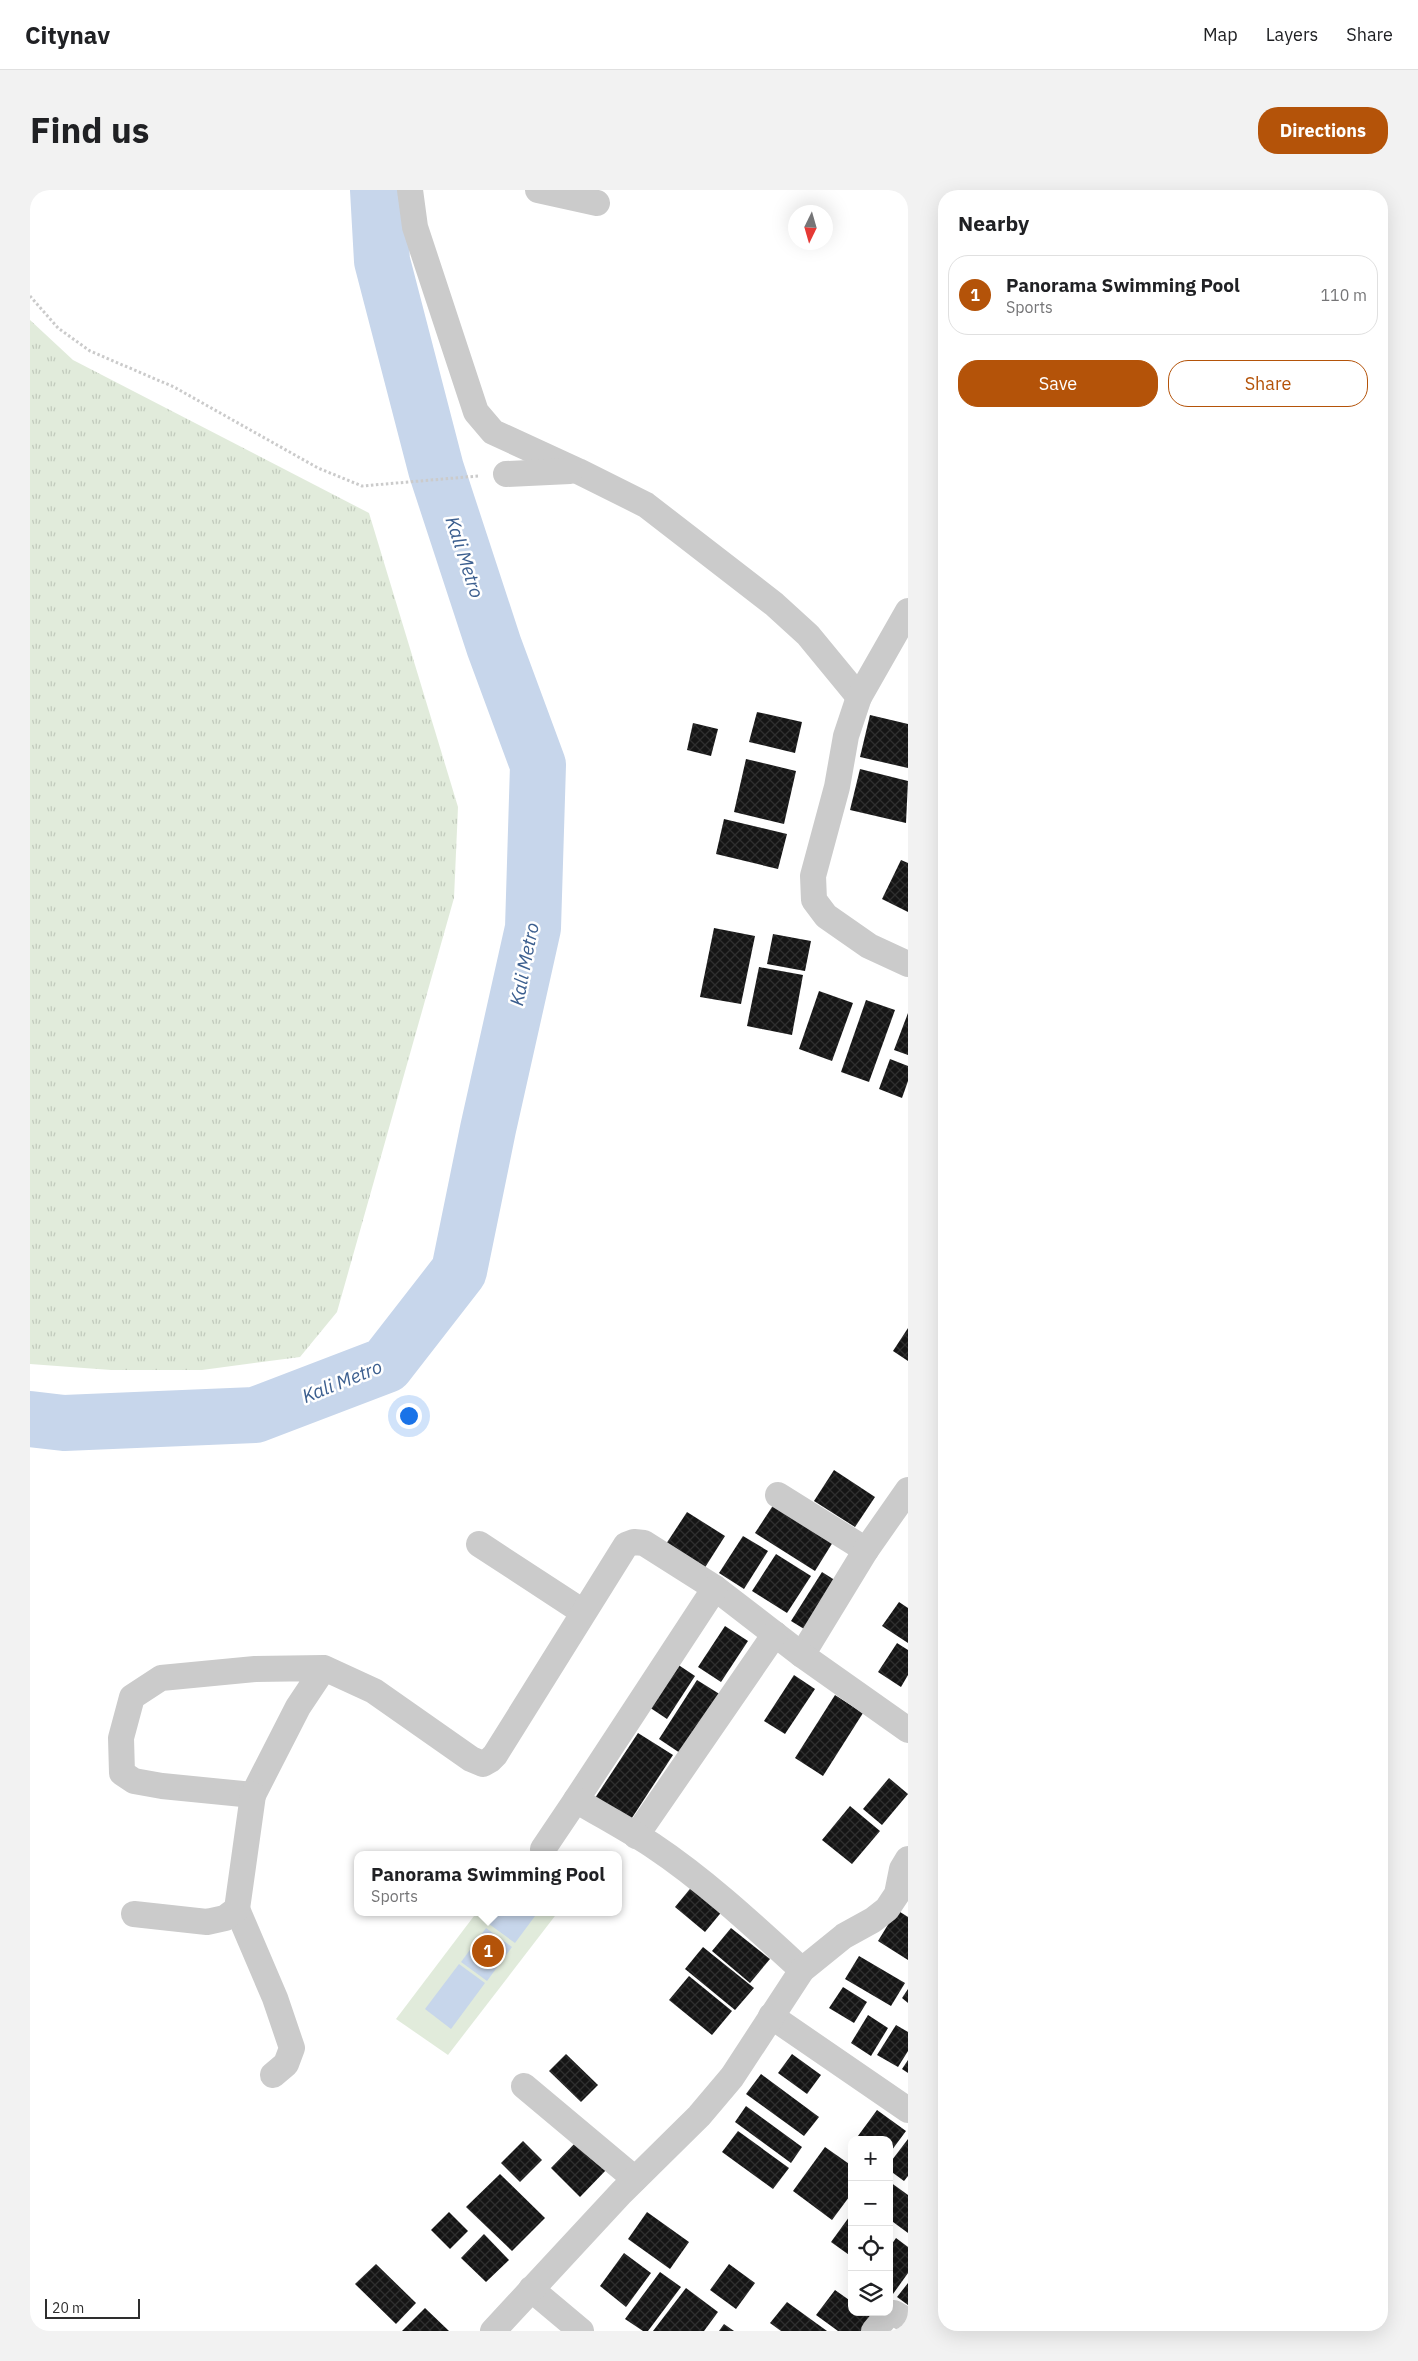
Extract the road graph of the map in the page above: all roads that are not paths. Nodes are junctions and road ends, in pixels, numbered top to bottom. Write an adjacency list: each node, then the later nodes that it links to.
1 (410, 190): 4 (street)
2 (538, 190): 3 (street)
3 (597, 203)
4 (578, 470): 5 (street); 7 (street)
5 (506, 474)
6 (908, 611): 7 (street)
7 (859, 698): 8 (street)
8 (908, 964)
9 (908, 1490): 12 (street)
10 (778, 1495): 12 (street)
11 (480, 1544): 14 (street)
12 (866, 1550): 16 (street)
13 (715, 1588): 14 (street); 15 (street); 20 (street)
14 (583, 1612): 17 (street)
15 (775, 1634): 16 (street); 21 (street)
16 (802, 1655): 18 (street)
17 (324, 1668): 19 (street); 19 (street)
18 (908, 1730)
19 (253, 1795): 24 (street)
20 (576, 1800): 21 (street); 22 (street)
21 (636, 1836): 26 (street)
22 (543, 1850)
23 (908, 1859): 26 (street)
24 (237, 1909): 25 (street); 28 (street)
25 (134, 1914)
26 (802, 1970): 27 (street)
27 (771, 2016): 30 (street); 31 (street)
28 (273, 2075)
29 (524, 2086): 31 (street)
30 (908, 2110)
31 (635, 2179): 32 (street)
32 (531, 2289): 34 (street); 35 (street)
33 (908, 2321): 36 (street)
34 (492, 2331)
35 (580, 2331)
36 (874, 2331)

